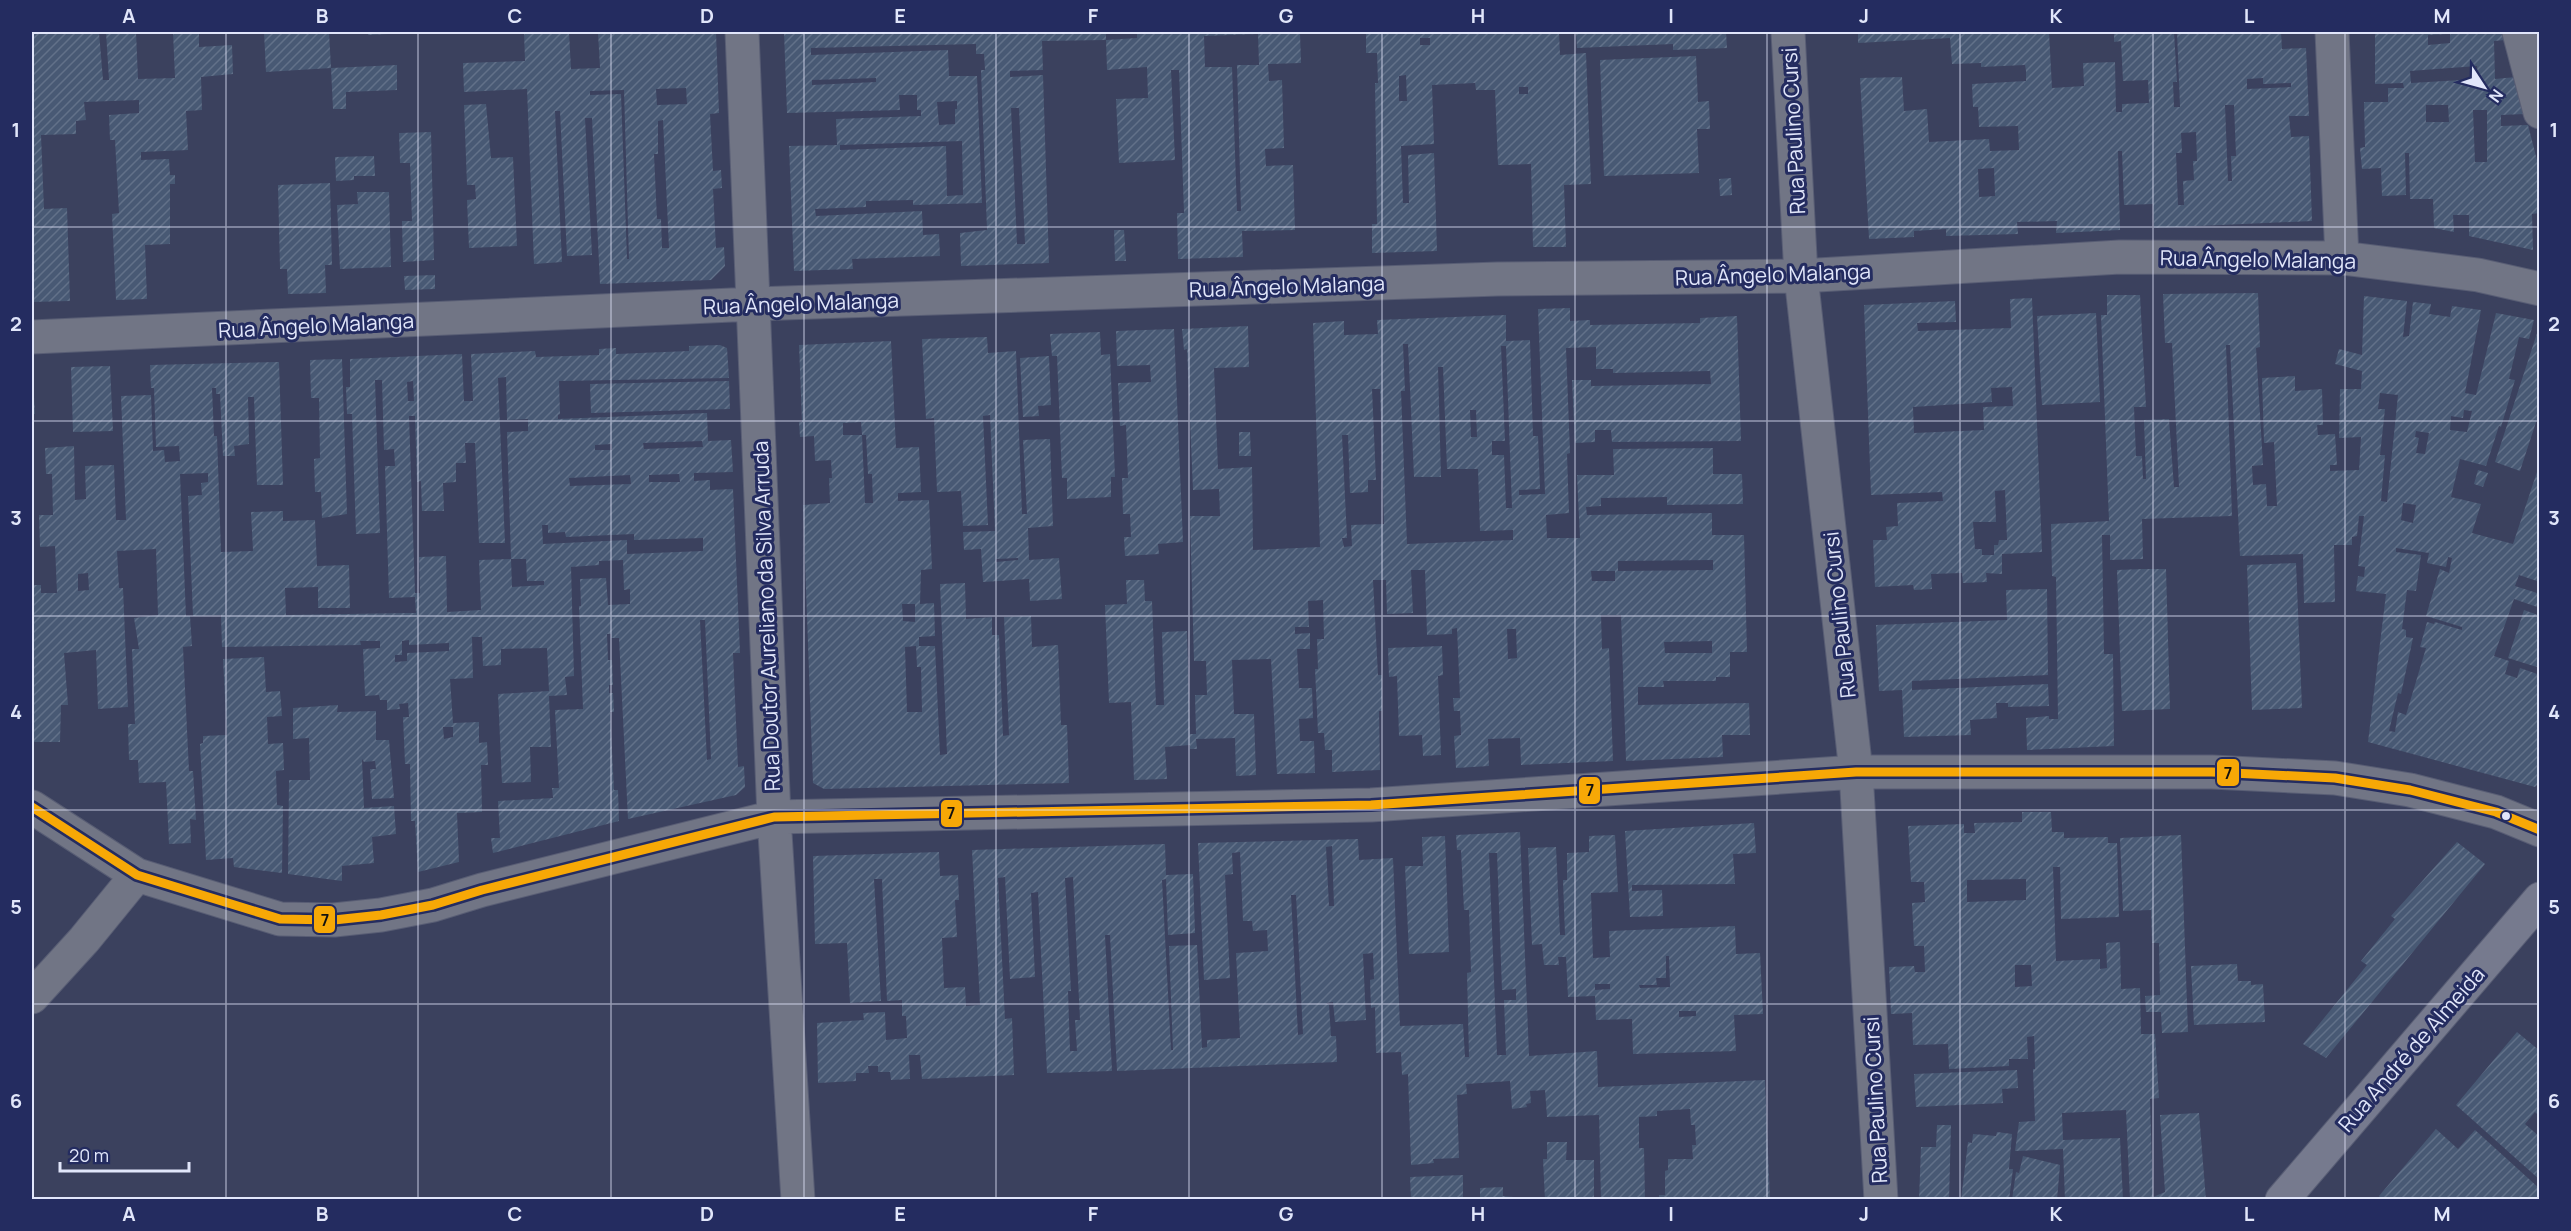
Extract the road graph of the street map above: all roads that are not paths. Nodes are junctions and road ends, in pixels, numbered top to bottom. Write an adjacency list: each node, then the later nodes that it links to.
1 (742, 32): 9 (street, Rua Doutor Aureliano da Silva Arruda)
2 (1788, 32): 7 (street, Rua Paulino Cursi)
3 (2332, 32): 6 (street)
4 (2519, 32): 5 (street)
5 (2540, 112)
6 (2342, 258): 7 (street, Rua Ângelo Malanga); 8 (street, Rua Ângelo Malanga)
7 (1802, 276): 9 (street, Rua Ângelo Malanga); 11 (street, Rua Paulino Cursi)
8 (2540, 290)
9 (754, 304): 10 (street, Rua Ângelo Malanga); 13 (street, Rua Doutor Aureliano da Silva Arruda)
10 (32, 336)
11 (1856, 772): 13 (street); 14 (street); 19 (street, Rua Paulino Cursi)
12 (32, 807): 15 (street)
13 (774, 817): 15 (street); 18 (street, Rua Doutor Aureliano da Silva Arruda)
14 (2540, 830)
15 (137, 875): 17 (street)
16 (2540, 899): 20 (main road, Rua André de Almeida)
17 (32, 997)
18 (798, 1200)
19 (1881, 1200)
20 (2282, 1200)

